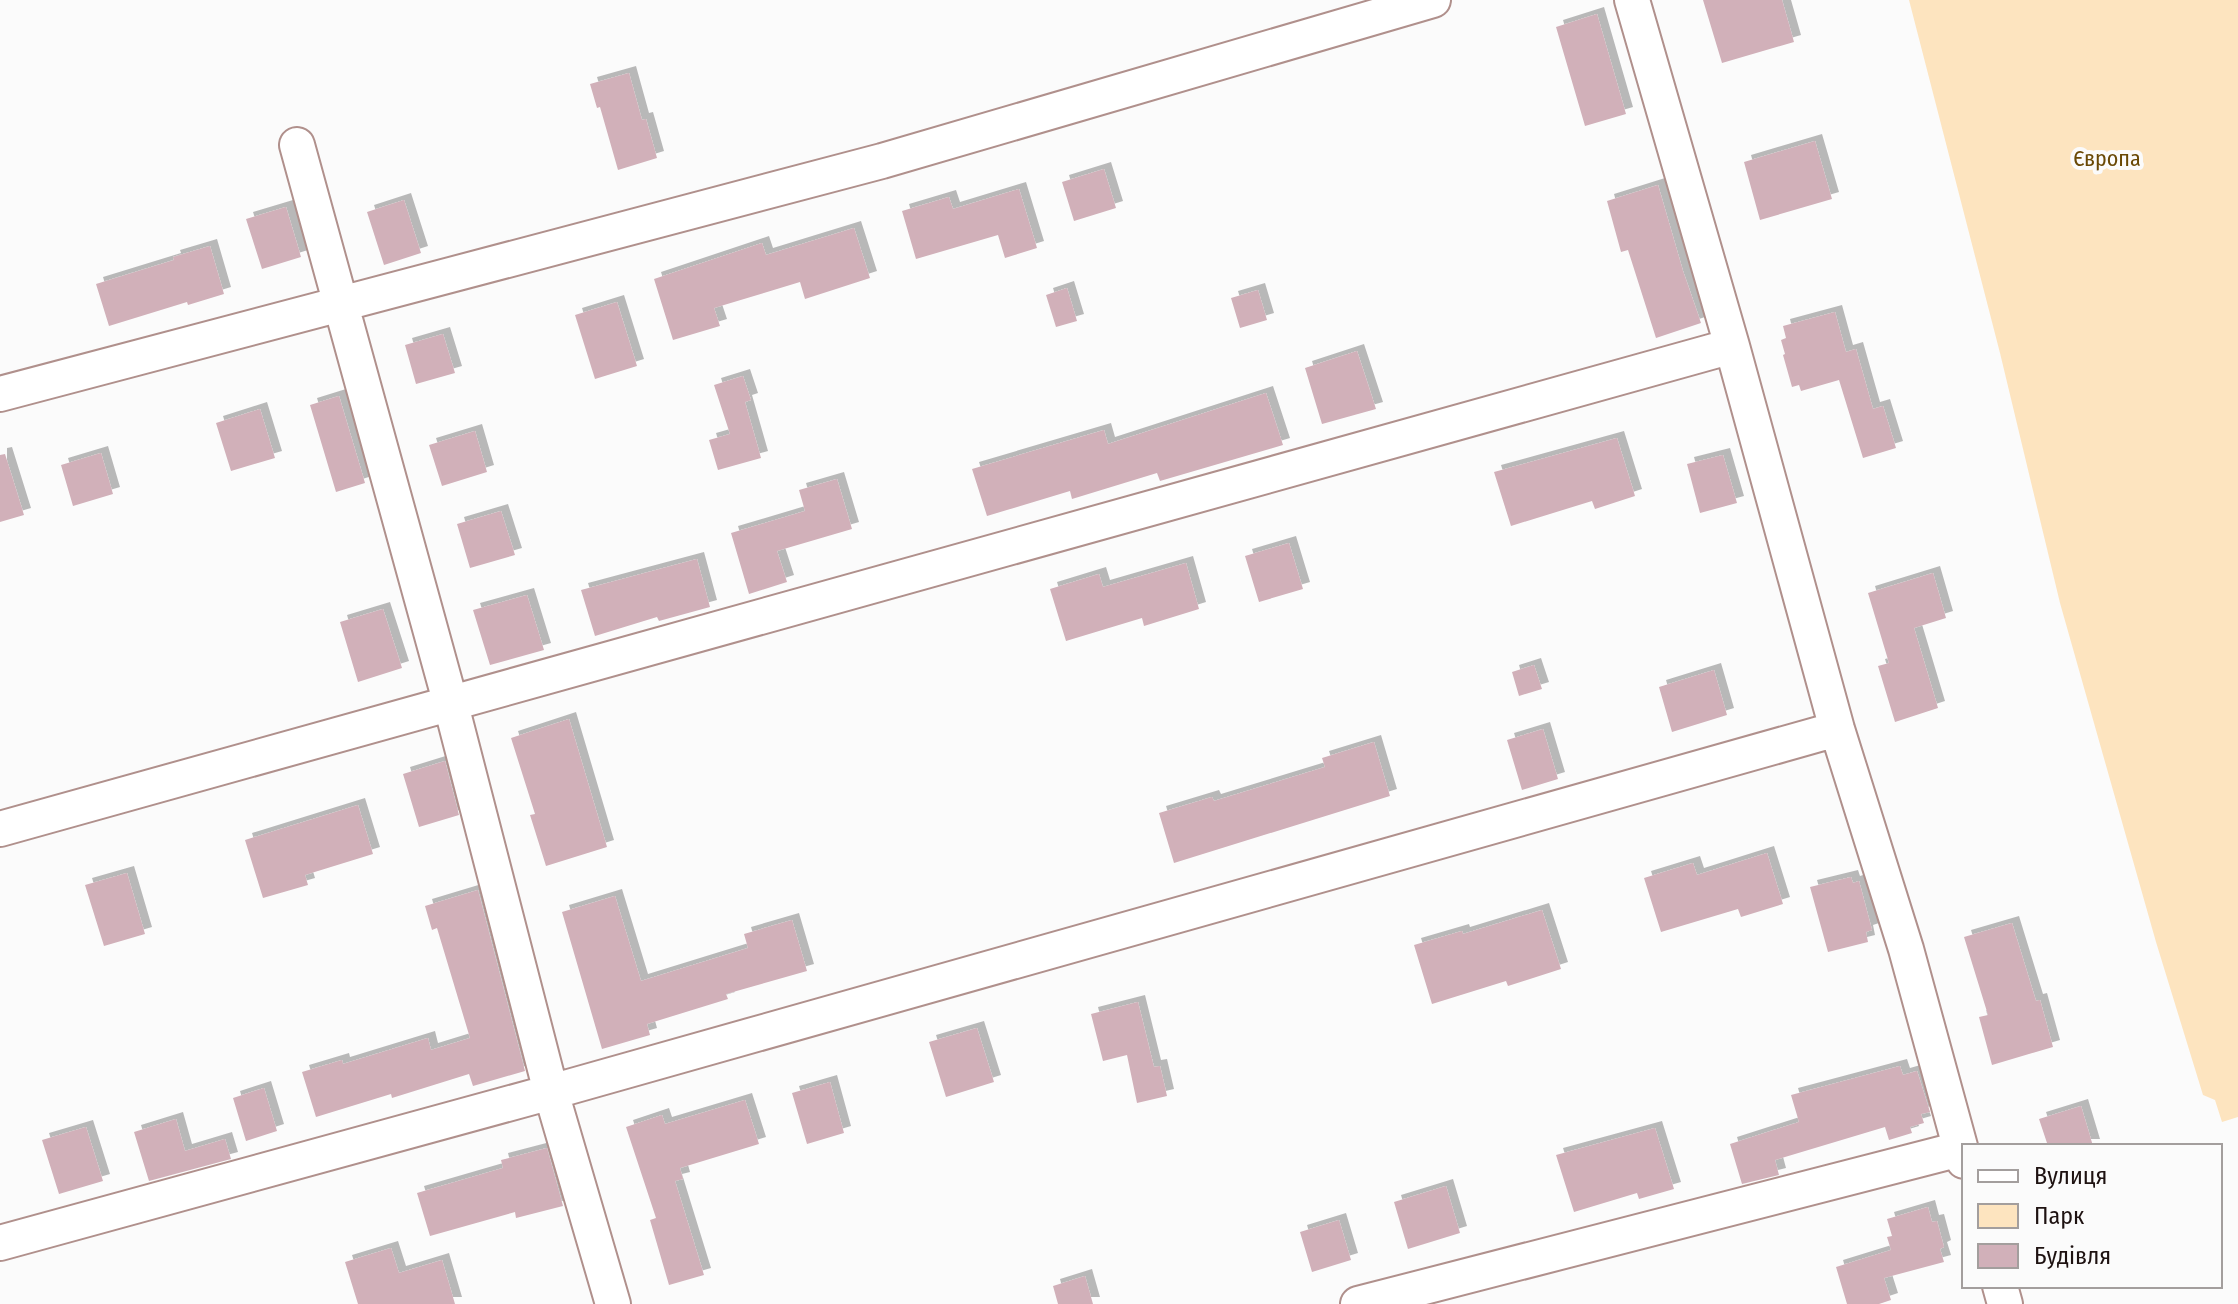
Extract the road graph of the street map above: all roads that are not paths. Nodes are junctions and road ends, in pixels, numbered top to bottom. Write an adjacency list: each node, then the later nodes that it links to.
1 (1433, 0): 4 (street)
2 (1632, 0): 5 (street)
3 (297, 145): 4 (street)
4 (340, 304): 6 (street); 7 (street)
5 (1732, 346): 7 (street); 8 (street)
6 (0, 394)
7 (450, 701): 9 (street); 10 (street)
8 (1837, 729): 10 (street); 11 (street)
9 (0, 829)
10 (551, 1092): 12 (street); 13 (street)
11 (1962, 1155): 14 (street)
12 (0, 1243)
13 (613, 1304)
14 (1358, 1304)

